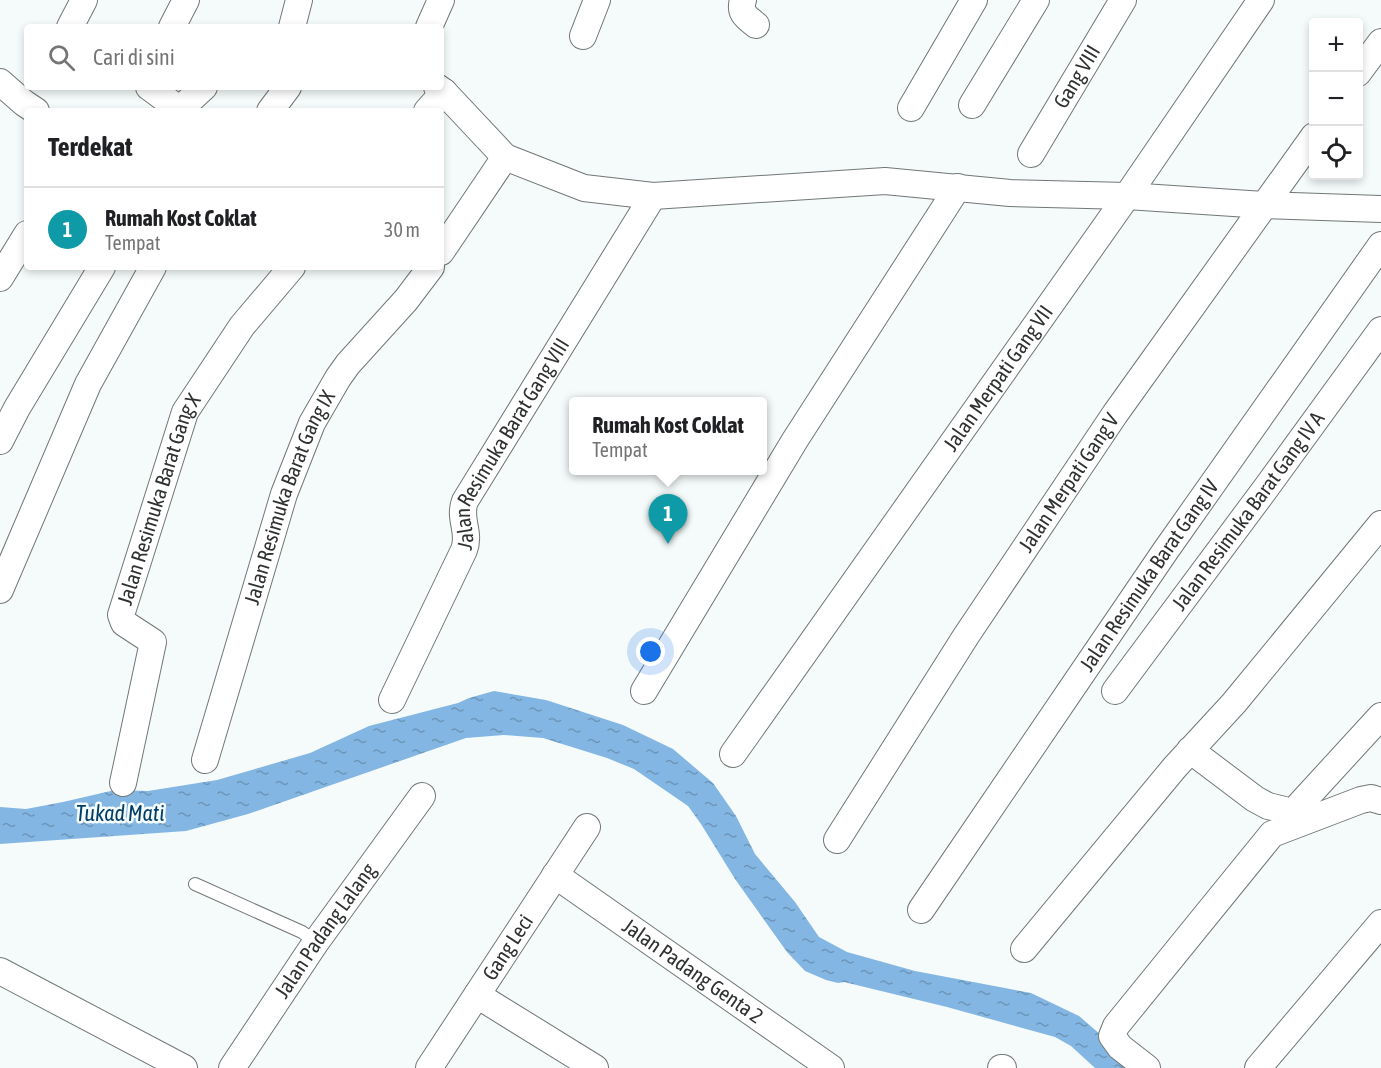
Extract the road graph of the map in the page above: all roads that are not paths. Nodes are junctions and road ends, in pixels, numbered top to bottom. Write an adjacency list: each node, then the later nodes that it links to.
1 (84, 0): 11 (street)
2 (186, 0): 12 (street)
3 (299, 0): 13 (street)
4 (441, 0): 14 (street)
5 (597, 0): 16 (street)
6 (743, 0): 15 (street)
7 (974, 0): 29 (street)
8 (1036, 0): 25 (street)
9 (1124, 0): 31 (street, Gang VIII)
10 (1261, 0): 34 (street, Jalan Merpati Gang VII)
11 (72, 24)
12 (174, 24)
13 (293, 24)
14 (430, 24)
15 (756, 25)
16 (583, 36)
17 (1381, 42): 18 (street)
18 (1360, 72)
19 (0, 82): 24 (street)
20 (153, 90): 26 (street)
21 (201, 90): 27 (street)
22 (286, 90): 28 (street)
23 (436, 97): 32 (street)
24 (31, 100)
25 (972, 105)
26 (175, 108)
27 (180, 108)
28 (272, 108)
29 (911, 108)
30 (1309, 143): 36 (street, Jalan Merpati Gang V)
31 (1031, 154)
32 (505, 157): 35 (street); 40 (street)
33 (958, 187): 34 (street); 35 (street); 50 (street)
34 (1127, 195): 36 (street); 55 (street, Jalan Merpati Gang VII)
35 (654, 196): 52 (street, Jalan Resimuka Barat Gang VIII)
36 (1264, 205): 37 (street); 61 (street, Jalan Merpati Gang V)
37 (1381, 209)
38 (24, 239): 45 (street)
39 (1381, 245): 64 (street, Jalan Resimuka Barat Gang IV)
40 (444, 248)
41 (100, 270): 47 (street)
42 (151, 270): 49 (street)
43 (289, 270): 57 (street, Jalan Resimuka Barat Gang X)
44 (429, 270): 56 (street, Jalan Resimuka Barat Gang IX)
45 (0, 278)
46 (1381, 330): 51 (street, Jalan Resimuka Barat Gang IV A)
47 (0, 441)
48 (1381, 524): 54 (street)
49 (0, 590)
50 (644, 691)
51 (1114, 691)
52 (392, 700)
53 (1381, 716): 54 (street)
54 (1190, 750): 67 (street)
55 (733, 754)
56 (205, 760)
57 (123, 783)
58 (422, 796): 66 (street, Jalan Padang Lalang)
59 (1381, 801): 75 (street)
60 (587, 827): 62 (street, Gang Leci)
61 (837, 840)
62 (555, 875): 69 (street, Gang Leci); 74 (street, Jalan Padang Genta 2)
63 (195, 884): 66 (lane)
64 (921, 910)
65 (1381, 922): 76 (street)
66 (316, 942): 71 (street, Jalan Padang Lalang)
67 (1024, 949)
68 (0, 971): 70 (street)
69 (477, 996): 72 (street, Gang Leci); 73 (street)
70 (184, 1068)
71 (232, 1068)
72 (429, 1068)
73 (595, 1068)
74 (831, 1068)
75 (1147, 1068)
76 (1258, 1068)

